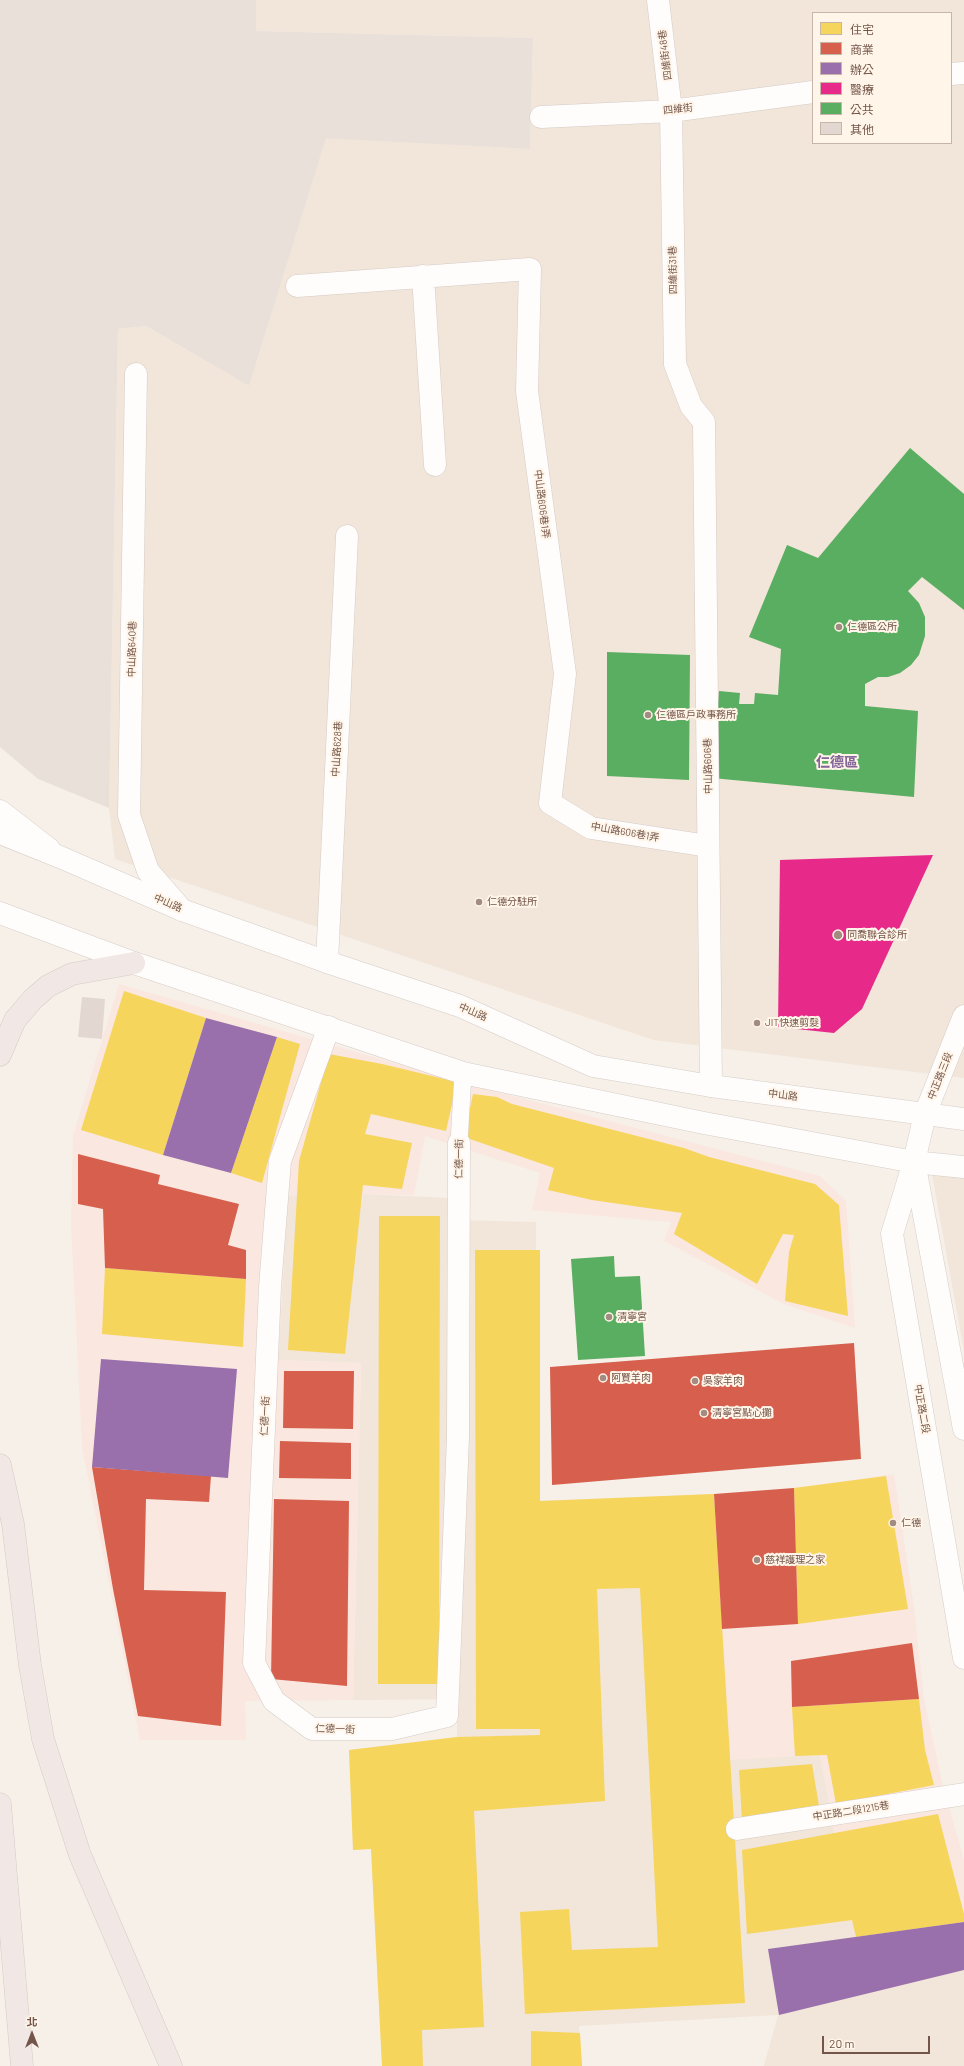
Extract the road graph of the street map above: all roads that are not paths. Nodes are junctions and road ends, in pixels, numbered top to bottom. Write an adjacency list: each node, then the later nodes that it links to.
1 (658, 0): 5 (street, 四維街48巷)
2 (964, 72): 3 (street)
3 (952, 74)
4 (812, 92): 5 (street, 四維街)
5 (671, 110): 6 (street, 四維街); 10 (street, 四維街31巷)
6 (541, 116)
7 (423, 276): 8 (street, 中山路606巷1弄); 11 (street); 15 (street, 中山路606巷1弄)
8 (297, 286)
9 (136, 374): 17 (street, 中山路640巷)
10 (704, 422): 15 (street, 中山路606巷)
11 (436, 465)
12 (347, 536): 19 (street, 中山路628巷)
13 (0, 811): 16 (street)
14 (0, 833): 16 (street, 中山路)
15 (708, 846): 25 (street, 中山路606巷)
16 (60, 857): 17 (street, 中山路)
17 (182, 910): 19 (street, 中山路)
18 (0, 913): 20 (street)
19 (328, 962): 25 (street, 中山路)
20 (134, 963): 22 (street); 23 (highway)
21 (964, 1016): 26 (street, 中正路三段)
22 (329, 1027): 24 (street); 28 (street, 仁德一街)
23 (0, 1055)
24 (463, 1073): 28 (lane, 仁德一街); 29 (street)
25 (711, 1086): 26 (street, 中山路)
26 (925, 1114): 27 (street, 中山路); 29 (street, 中正路二段)
27 (964, 1119)
28 (459, 1143)
29 (914, 1162): 30 (street); 31 (street, 中正路二段); 33 (street, 中正路二段)
30 (964, 1167)
31 (964, 1428)
32 (0, 1465): 38 (highway)
33 (964, 1658)
34 (964, 1794): 36 (street, 中正路二段1215巷)
35 (0, 1804): 37 (highway)
36 (737, 1829)
37 (22, 2066)
38 (171, 2066)

